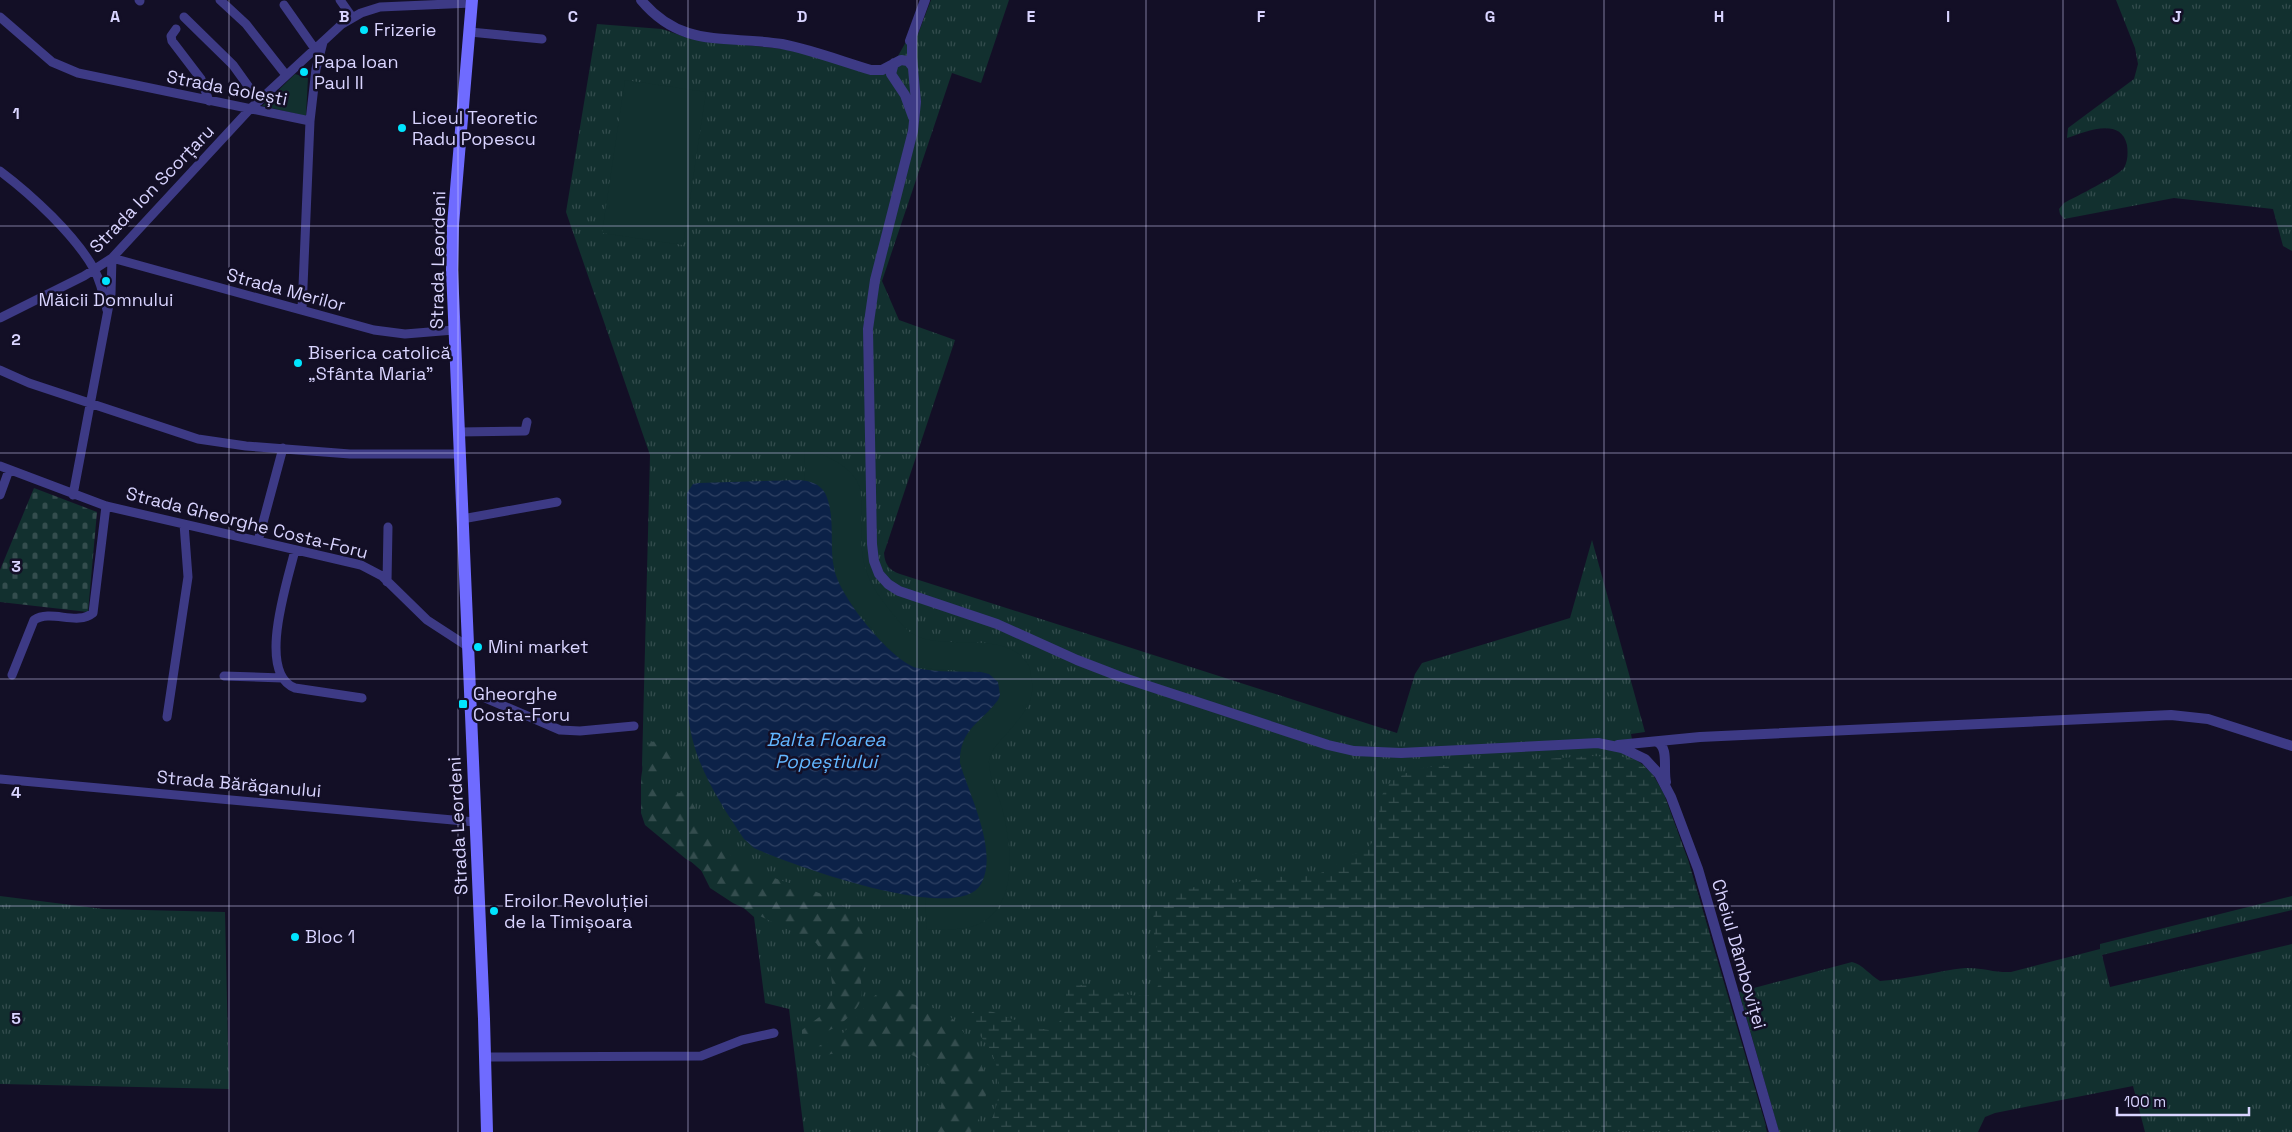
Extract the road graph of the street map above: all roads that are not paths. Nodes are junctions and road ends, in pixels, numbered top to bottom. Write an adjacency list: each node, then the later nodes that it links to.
1 (220, 0): 19 (street)
2 (340, 0): 9 (street)
3 (640, 0): 18 (street)
4 (925, 0): 12 (street)
5 (472, 1): 9 (street, Strada Ion Scorțaru); 11 (main road, Strada Leordeni)
6 (284, 5): 15 (street)
7 (0, 17): 21 (street, Strada Golești)
8 (184, 17): 22 (street)
9 (352, 17): 14 (street, Strada Ion Scorțaru)
10 (176, 29): 21 (street)
11 (470, 32): 13 (street); 32 (main road, Strada Leordeni)
12 (912, 36): 16 (street); 17 (street)
13 (542, 38)
14 (324, 40): 15 (street, Strada Ion Scorțaru); 24 (street)
15 (315, 49): 19 (street, Strada Ion Scorțaru)
16 (896, 62): 17 (street); 18 (street); 20 (street)
17 (913, 68): 20 (street); 25 (street)
18 (870, 70): 20 (street)
19 (286, 75): 22 (street, Strada Ion Scorțaru)
20 (894, 78): 25 (street)
21 (209, 101): 23 (street, Strada Golești)
22 (259, 101): 23 (street, Strada Ion Scorțaru)
23 (250, 109): 24 (street, Strada Golești); 27 (street, Strada Ion Scorțaru)
24 (310, 121): 29 (street)
25 (914, 123): 61 (street)
26 (0, 171): 28 (street)
27 (112, 258): 28 (street, Strada Ion Scorțaru); 29 (street, Strada Merilor); 31 (street)
28 (95, 270): 30 (street, Strada Ion Scorțaru); 31 (street)
29 (302, 310): 32 (street, Strada Merilor)
30 (2, 314)
31 (108, 316): 34 (street)
32 (454, 330): 36 (main road, Strada Leordeni)
33 (0, 370): 34 (street)
34 (91, 404): 37 (street); 42 (street)
35 (527, 422): 36 (street)
36 (458, 432): 38 (main road, Strada Leordeni)
37 (283, 448): 38 (street); 48 (street)
38 (459, 454): 45 (main road, Strada Leordeni)
39 (0, 466): 40 (street, Strada Gheorghe Costa-Foru)
40 (9, 470): 41 (street); 42 (street, Strada Gheorghe Costa-Foru)
41 (0, 495)
42 (73, 495): 44 (street, Strada Gheorghe Costa-Foru)
43 (557, 502): 45 (street)
44 (106, 506): 46 (street, Strada Gheorghe Costa-Foru); 52 (street)
45 (462, 519): 51 (main road, Strada Leordeni)
46 (184, 524): 48 (street, Strada Gheorghe Costa-Foru); 57 (street)
47 (388, 528): 50 (street)
48 (258, 541): 49 (street, Strada Gheorghe Costa-Foru)
49 (295, 550): 50 (street, Strada Gheorghe Costa-Foru); 54 (street)
50 (387, 582): 51 (street, Strada Gheorghe Costa-Foru)
51 (467, 646): 55 (main road, Strada Leordeni)
52 (12, 675)
53 (224, 676): 54 (street)
54 (282, 678): 56 (street)
55 (469, 691): 58 (street); 67 (main road, Strada Leordeni)
56 (362, 698)
57 (167, 716)
58 (634, 726)
59 (1691, 738): 60 (street); 62 (street); 63 (street)
60 (1653, 742): 61 (street); 63 (street); 64 (street)
61 (1615, 745): 64 (street)
62 (2292, 746)
63 (1664, 755): 64 (street); 66 (street)
64 (1648, 761): 66 (street)
65 (0, 779): 67 (street, Strada Bărăganului)
66 (1667, 788): 71 (street, Cheiul Dâmboviței)
67 (475, 822): 69 (main road, Strada Leordeni)
68 (774, 1033): 69 (street)
69 (486, 1056): 70 (main road, Strada Leordeni)
70 (487, 1132)
71 (1774, 1132)

